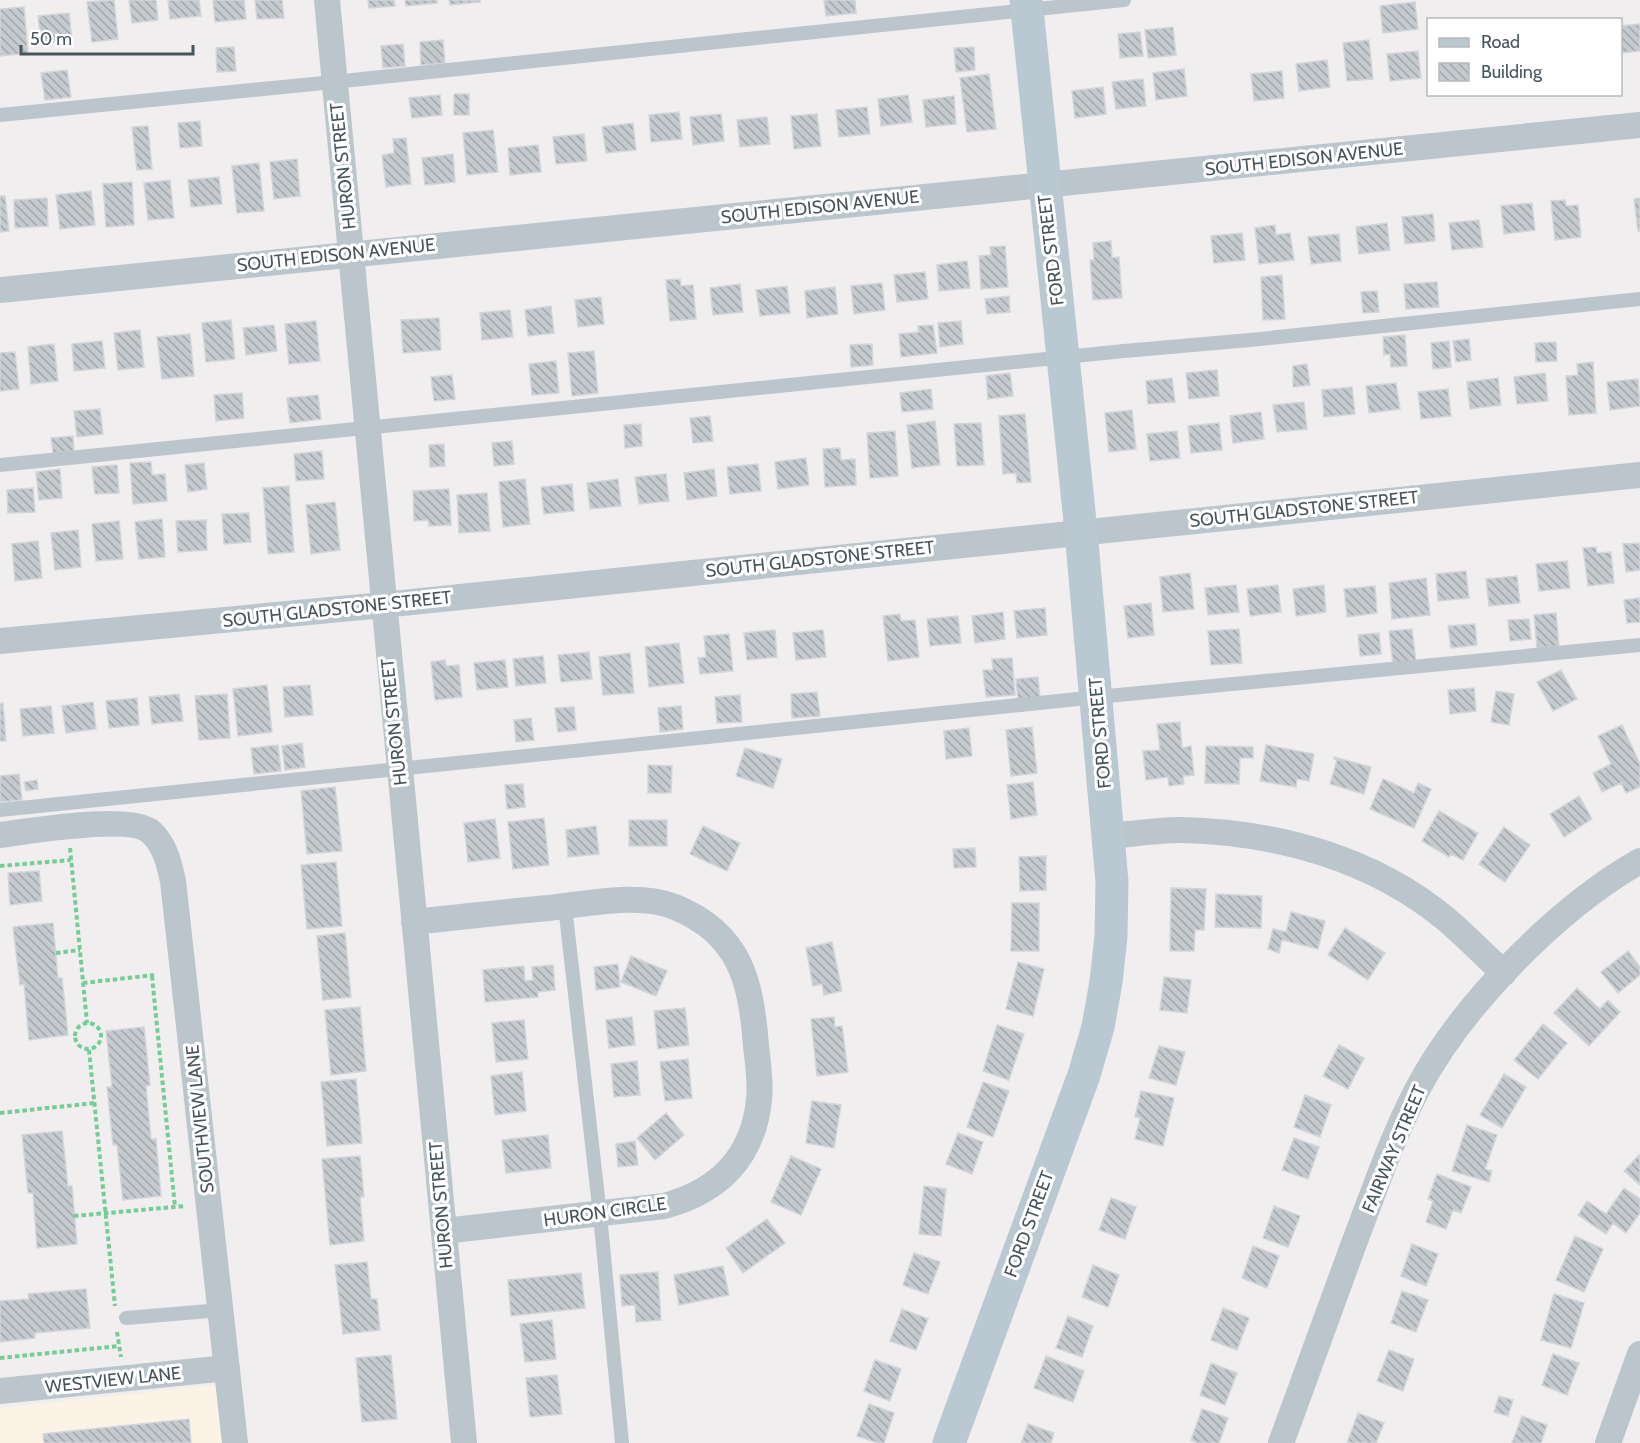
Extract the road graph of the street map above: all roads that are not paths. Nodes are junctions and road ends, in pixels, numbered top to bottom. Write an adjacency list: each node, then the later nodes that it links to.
1 (327, 0): 4 (street, HURON STREET)
2 (1124, 0): 3 (lane)
3 (1026, 5): 4 (lane); 7 (street, FORD STREET)
4 (335, 80): 5 (lane); 8 (street, HURON STREET)
5 (0, 115)
6 (1640, 125): 7 (street, SOUTH EDISON AVENUE)
7 (1044, 185): 8 (street, SOUTH EDISON AVENUE); 11 (street, FORD STREET)
8 (352, 254): 9 (street, SOUTH EDISON AVENUE); 12 (street, HURON STREET)
9 (0, 290)
10 (1640, 299): 11 (lane)
11 (1063, 358): 12 (lane); 15 (street, FORD STREET)
12 (368, 428): 13 (lane); 16 (street, HURON STREET)
13 (0, 465)
14 (1640, 475): 15 (street, SOUTH GLADSTONE STREET)
15 (1081, 531): 16 (street, SOUTH GLADSTONE STREET); 19 (street, FORD STREET)
16 (383, 604): 17 (street, SOUTH GLADSTONE STREET); 20 (street, HURON STREET)
17 (0, 641)
18 (1640, 645): 19 (lane)
19 (1097, 697): 20 (lane); 23 (street, FORD STREET)
20 (399, 770): 21 (lane); 26 (street, HURON STREET)
21 (0, 810)
22 (0, 835): 30 (street, SOUTHVIEW LANE)
23 (1108, 836): 27 (street); 38 (street, FORD STREET)
24 (1640, 861): 27 (street, FAIRWAY STREET)
25 (565, 906): 26 (street, HURON CIRCLE); 28 (lane); 28 (street, HURON CIRCLE)
26 (414, 922): 29 (street, HURON STREET)
27 (1504, 973): 39 (street, FAIRWAY STREET)
28 (600, 1215): 29 (street, HURON CIRCLE); 37 (lane)
29 (444, 1231): 36 (street, HURON STREET)
30 (221, 1310): 31 (lane); 33 (street, SOUTHVIEW LANE)
31 (119, 1318)
32 (1640, 1354): 40 (street)
33 (227, 1368): 34 (street, WESTVIEW LANE); 35 (street, SOUTHVIEW LANE)
34 (0, 1391)
35 (235, 1443)
36 (464, 1443)
37 (622, 1443)
38 (949, 1443)
39 (1281, 1443)
40 (1608, 1443)

